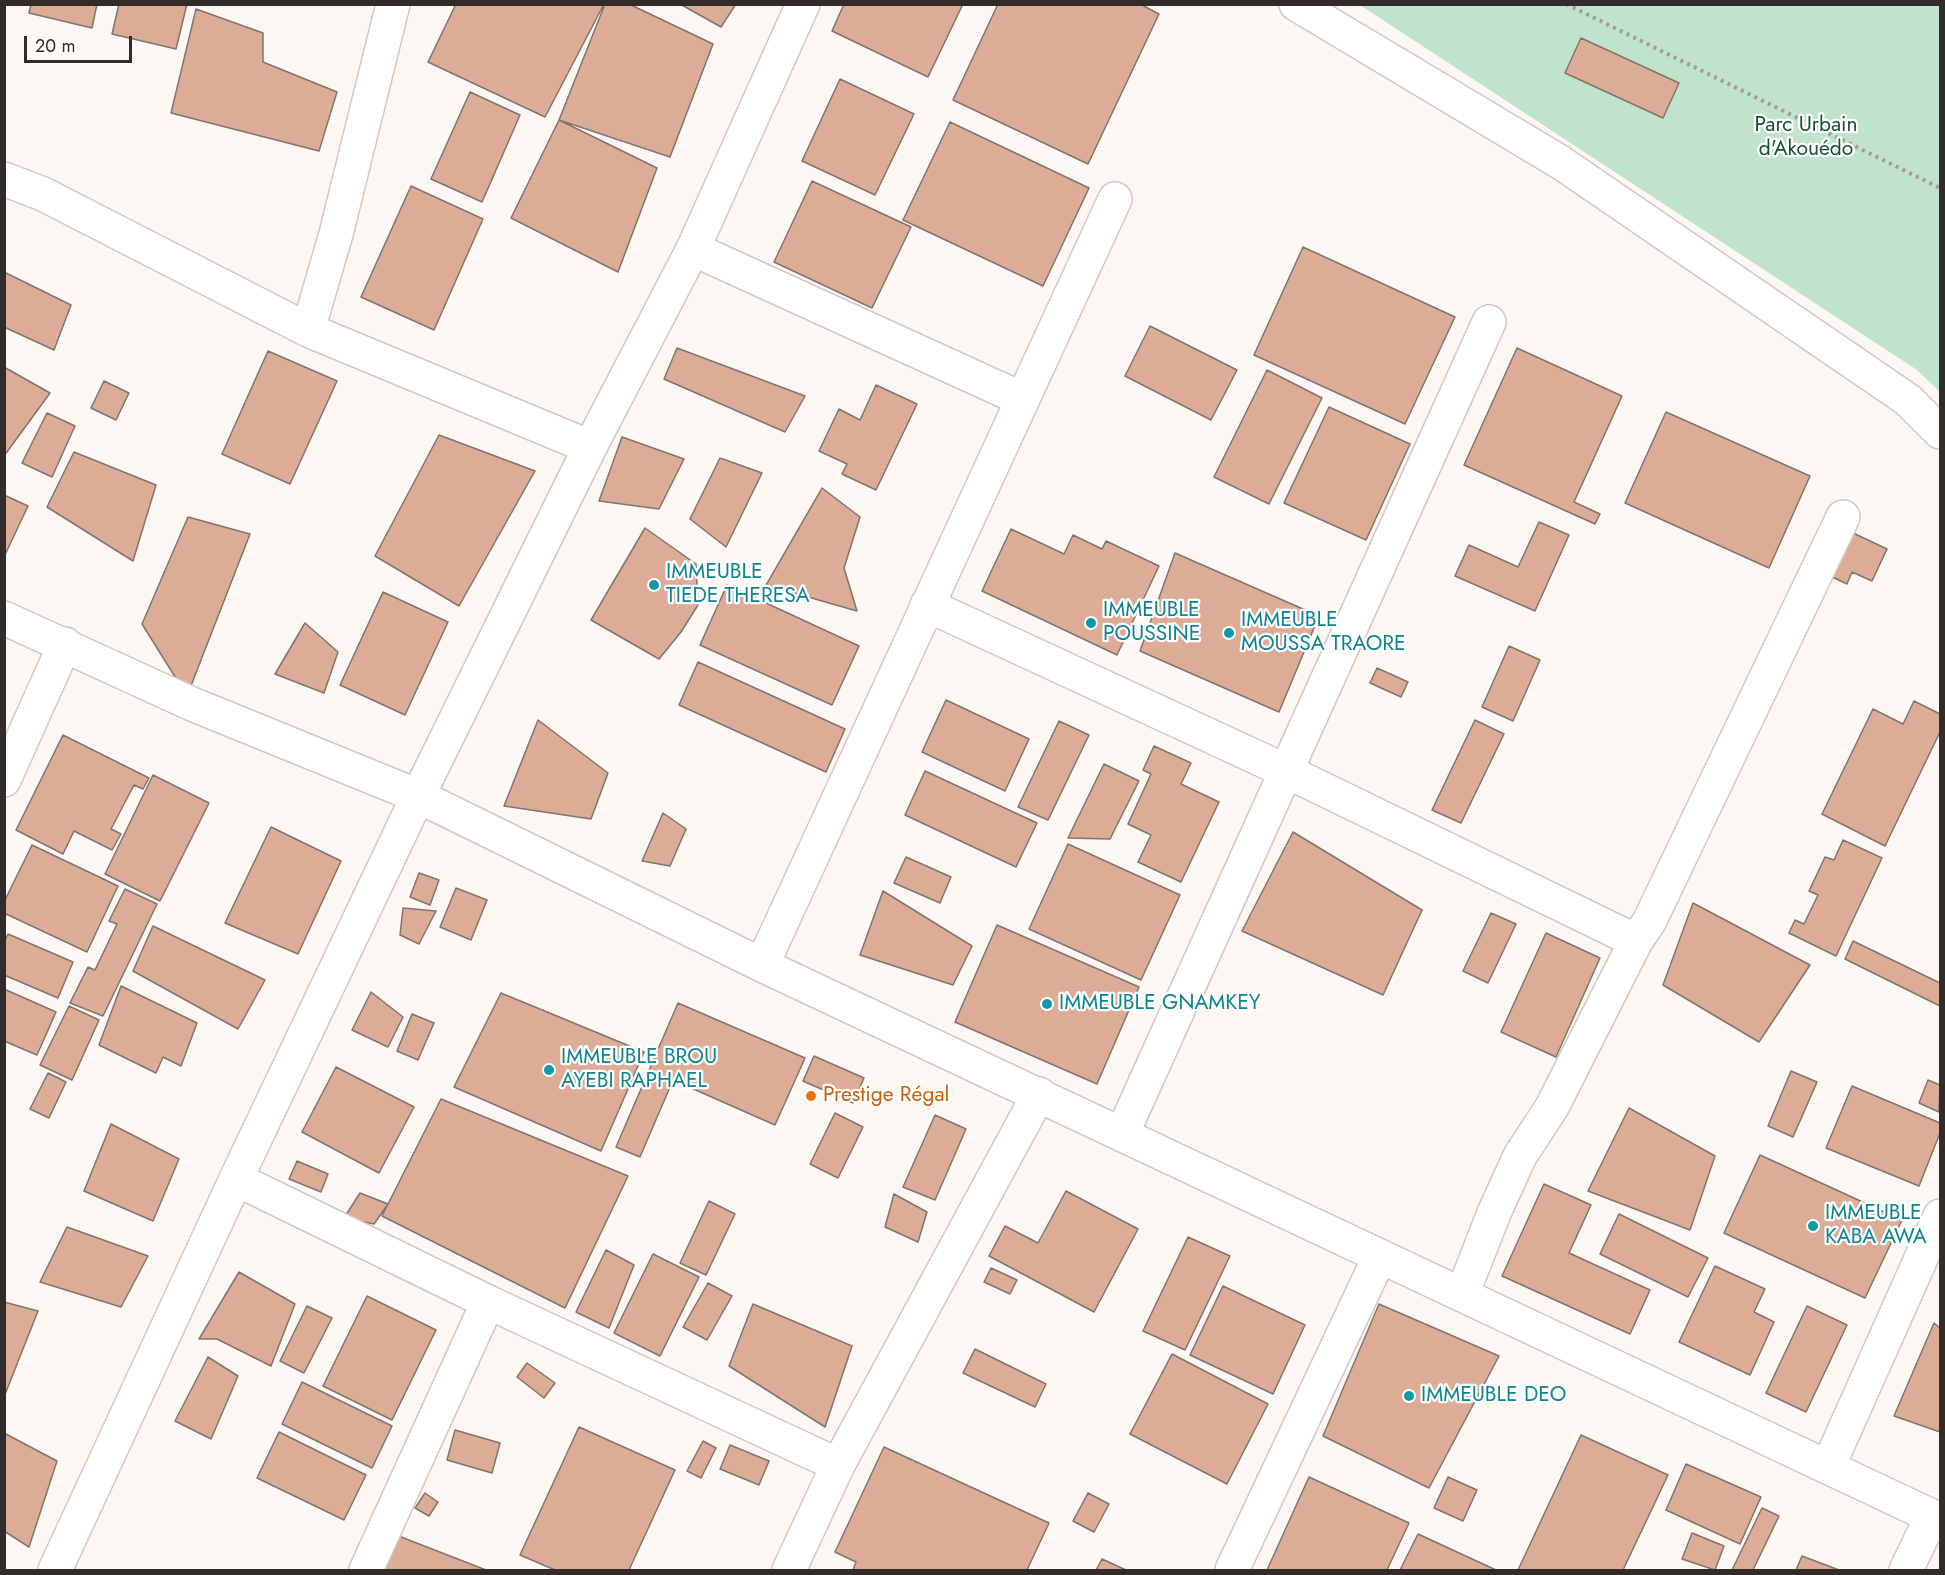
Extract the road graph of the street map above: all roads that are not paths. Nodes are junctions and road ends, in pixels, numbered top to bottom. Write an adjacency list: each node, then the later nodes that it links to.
1 (393, 4): 8 (street)
2 (803, 4): 6 (street)
3 (1296, 4): 10 (street)
4 (4, 179): 8 (street)
5 (1114, 199): 9 (street)
6 (693, 249): 9 (street); 11 (street)
7 (1489, 322): 16 (street)
8 (308, 330): 11 (street)
9 (1022, 399): 13 (street)
10 (1941, 432)
11 (590, 447): 18 (street)
12 (1844, 517): 19 (street)
13 (927, 606): 16 (street); 20 (street)
14 (4, 618): 15 (street)
15 (64, 644): 17 (street); 18 (street)
16 (1286, 771): 19 (street); 22 (street)
17 (4, 780)
18 (418, 796): 20 (street); 23 (street)
19 (1636, 941): 26 (street)
20 (762, 965): 21 (street)
21 (1039, 1094): 22 (street); 28 (street)
22 (1122, 1134): 25 (street)
23 (236, 1179): 27 (street); 31 (street)
24 (1941, 1216): 29 (street)
25 (1380, 1256): 26 (street); 34 (street)
26 (1462, 1294): 29 (street)
27 (488, 1302): 28 (street); 32 (street)
28 (838, 1466): 33 (street)
29 (1828, 1467): 30 (street)
30 (1936, 1518): 35 (street)
31 (55, 1570)
32 (366, 1570)
33 (789, 1570)
34 (1232, 1570)
35 (1906, 1570)

